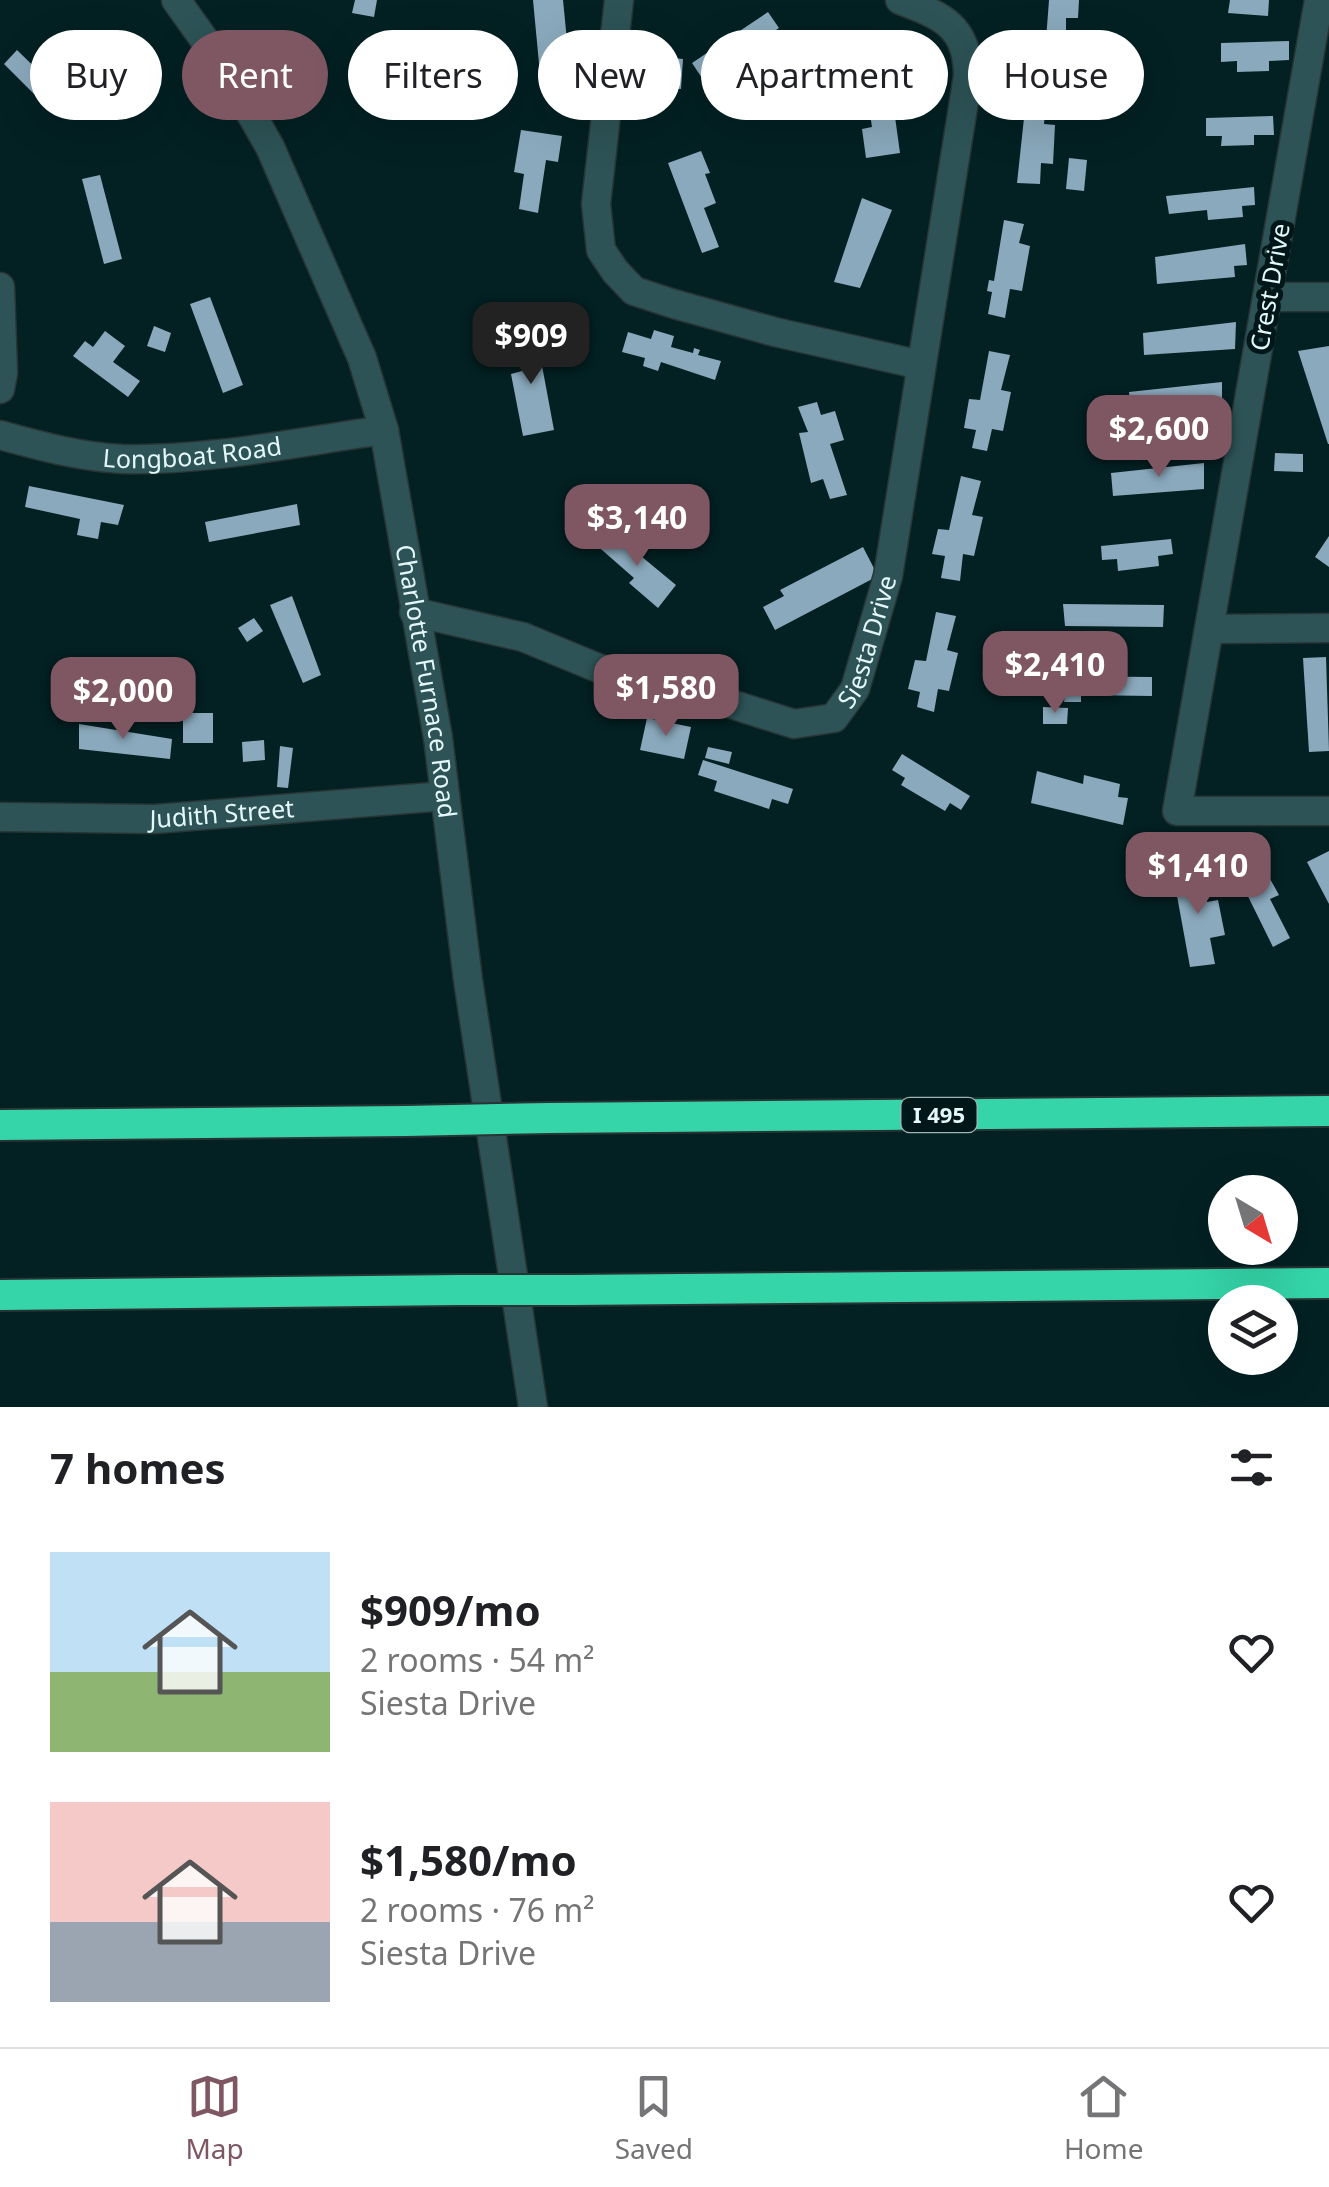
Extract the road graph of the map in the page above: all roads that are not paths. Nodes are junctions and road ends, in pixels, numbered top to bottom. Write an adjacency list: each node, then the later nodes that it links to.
1 (176, 0): 10 (street, Charlotte Furnace Road)
2 (619, 0): 8 (street)
3 (900, 0): 8 (street, Siesta Drive)
4 (1319, 0): 6 (street, Crest Drive)
5 (0, 287): 9 (street)
6 (1269, 297): 7 (street); 14 (street, Crest Drive)
7 (1329, 297)
8 (920, 365): 12 (street, Siesta Drive)
9 (0, 389)
10 (384, 430): 11 (street, Longboat Road); 12 (street, Charlotte Furnace Road)
11 (0, 435)
12 (414, 612): 15 (street, Charlotte Furnace Road)
13 (1329, 628): 14 (street)
14 (1211, 629): 16 (street, Crest Drive)
15 (445, 796): 17 (street, Judith Street); 22 (street, Charlotte Furnace Road)
16 (1329, 811)
17 (0, 817)
18 (1329, 1111): 19 (highway, I 495, bridge)
19 (0, 1125)
20 (1329, 1283): 21 (highway, bridge)
21 (0, 1295)
22 (533, 1407)

